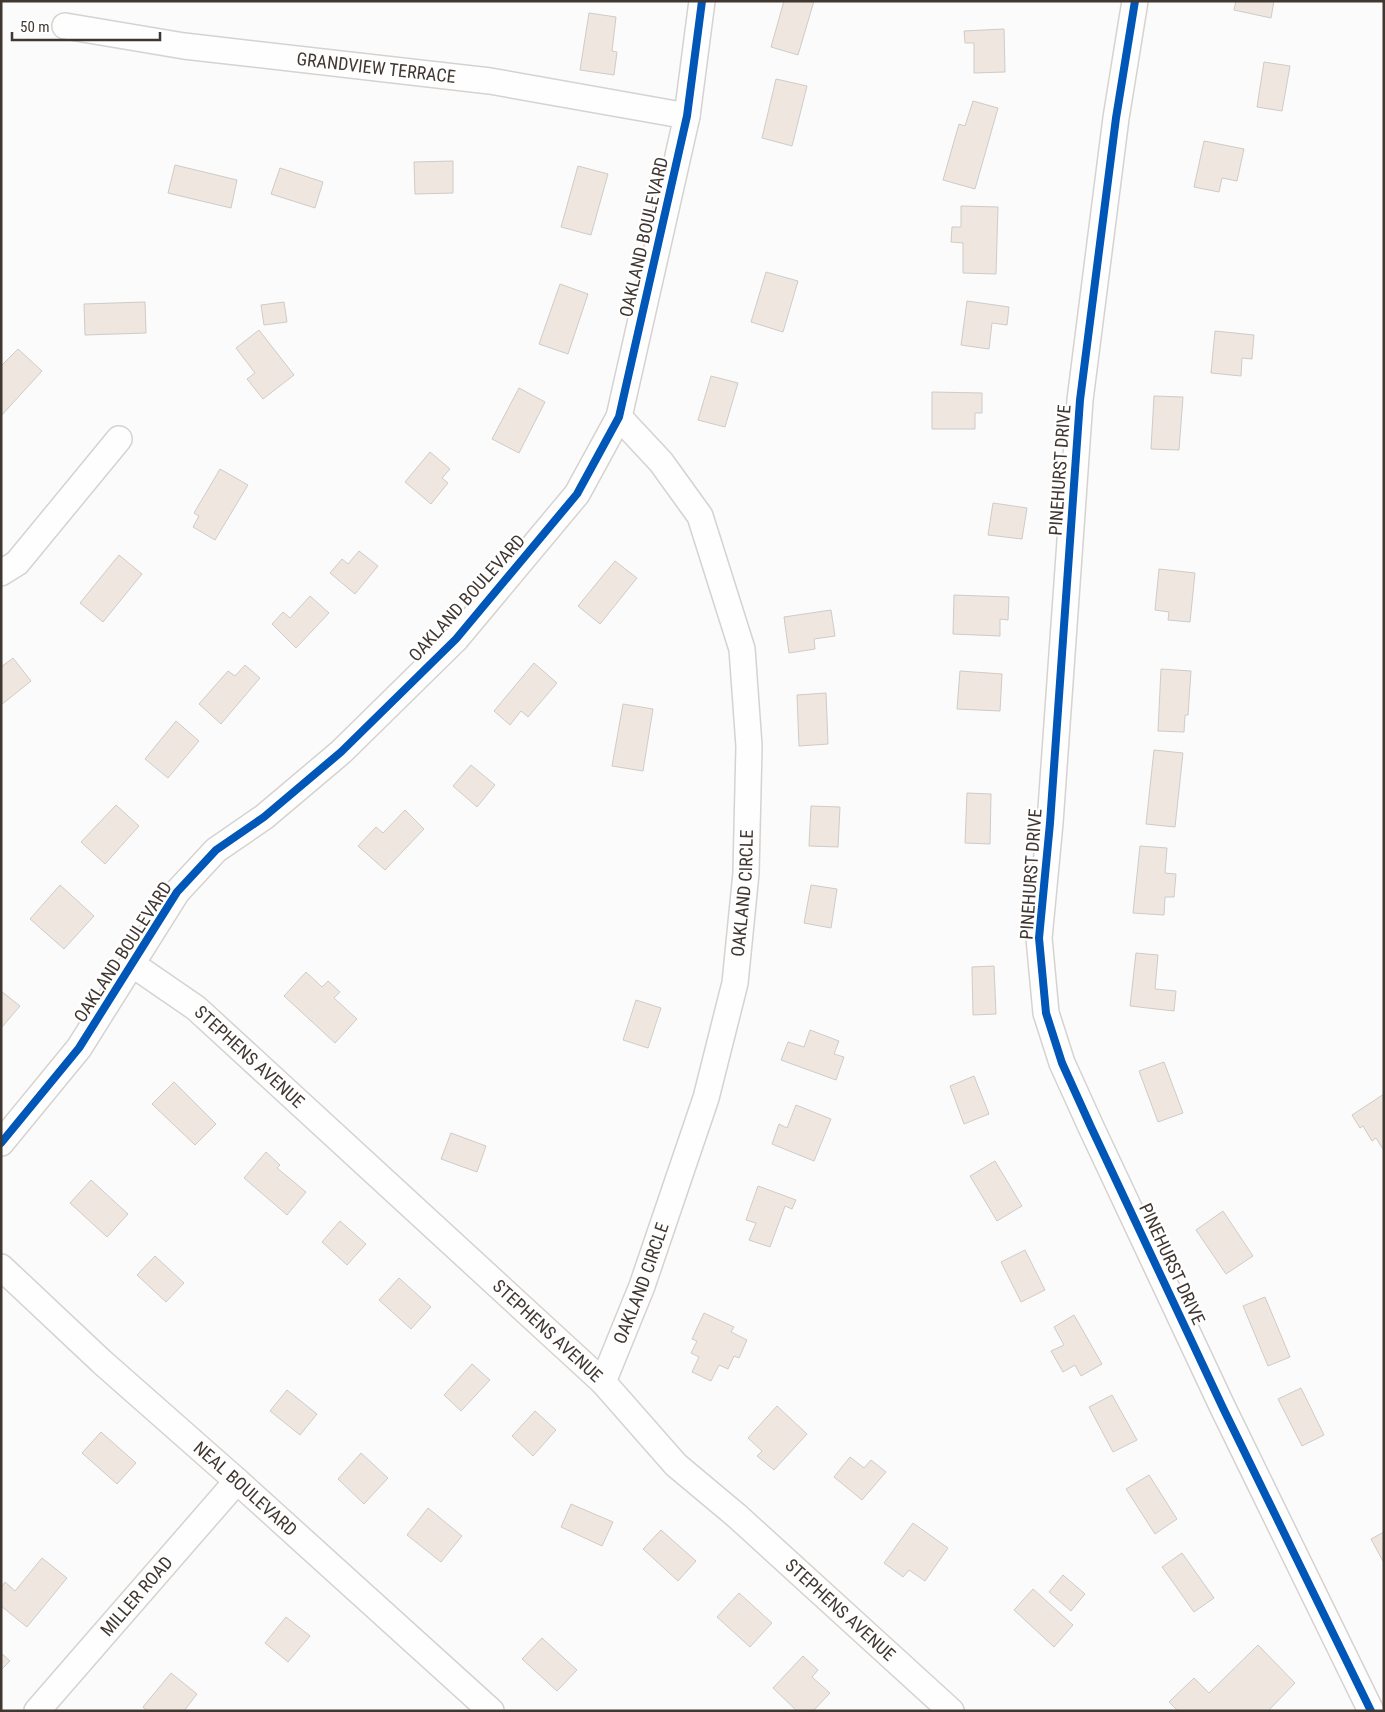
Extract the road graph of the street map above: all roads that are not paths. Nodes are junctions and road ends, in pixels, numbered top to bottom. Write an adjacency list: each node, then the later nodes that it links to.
1 (702, 1): 4 (street, OAKLAND BOULEVARD)
2 (1135, 1): 16 (street, PINEHURST DRIVE)
3 (65, 26): 4 (street, GRANDVIEW TERRACE)
4 (686, 116): 5 (street, OAKLAND BOULEVARD)
5 (619, 417): 8 (street, OAKLAND BOULEVARD); 11 (street, OAKLAND CIRCLE)
6 (119, 439): 7 (street)
7 (1, 573)
8 (132, 964): 9 (street, OAKLAND BOULEVARD); 11 (street, STEPHENS AVENUE)
9 (5, 1131)
10 (1, 1267): 12 (street, NEAL BOULEVARD)
11 (603, 1382): 15 (street, STEPHENS AVENUE)
12 (237, 1481): 13 (street, MILLER ROAD); 14 (street, NEAL BOULEVARD)
13 (37, 1711)
14 (491, 1711)
15 (951, 1711)
16 (1371, 1711)

